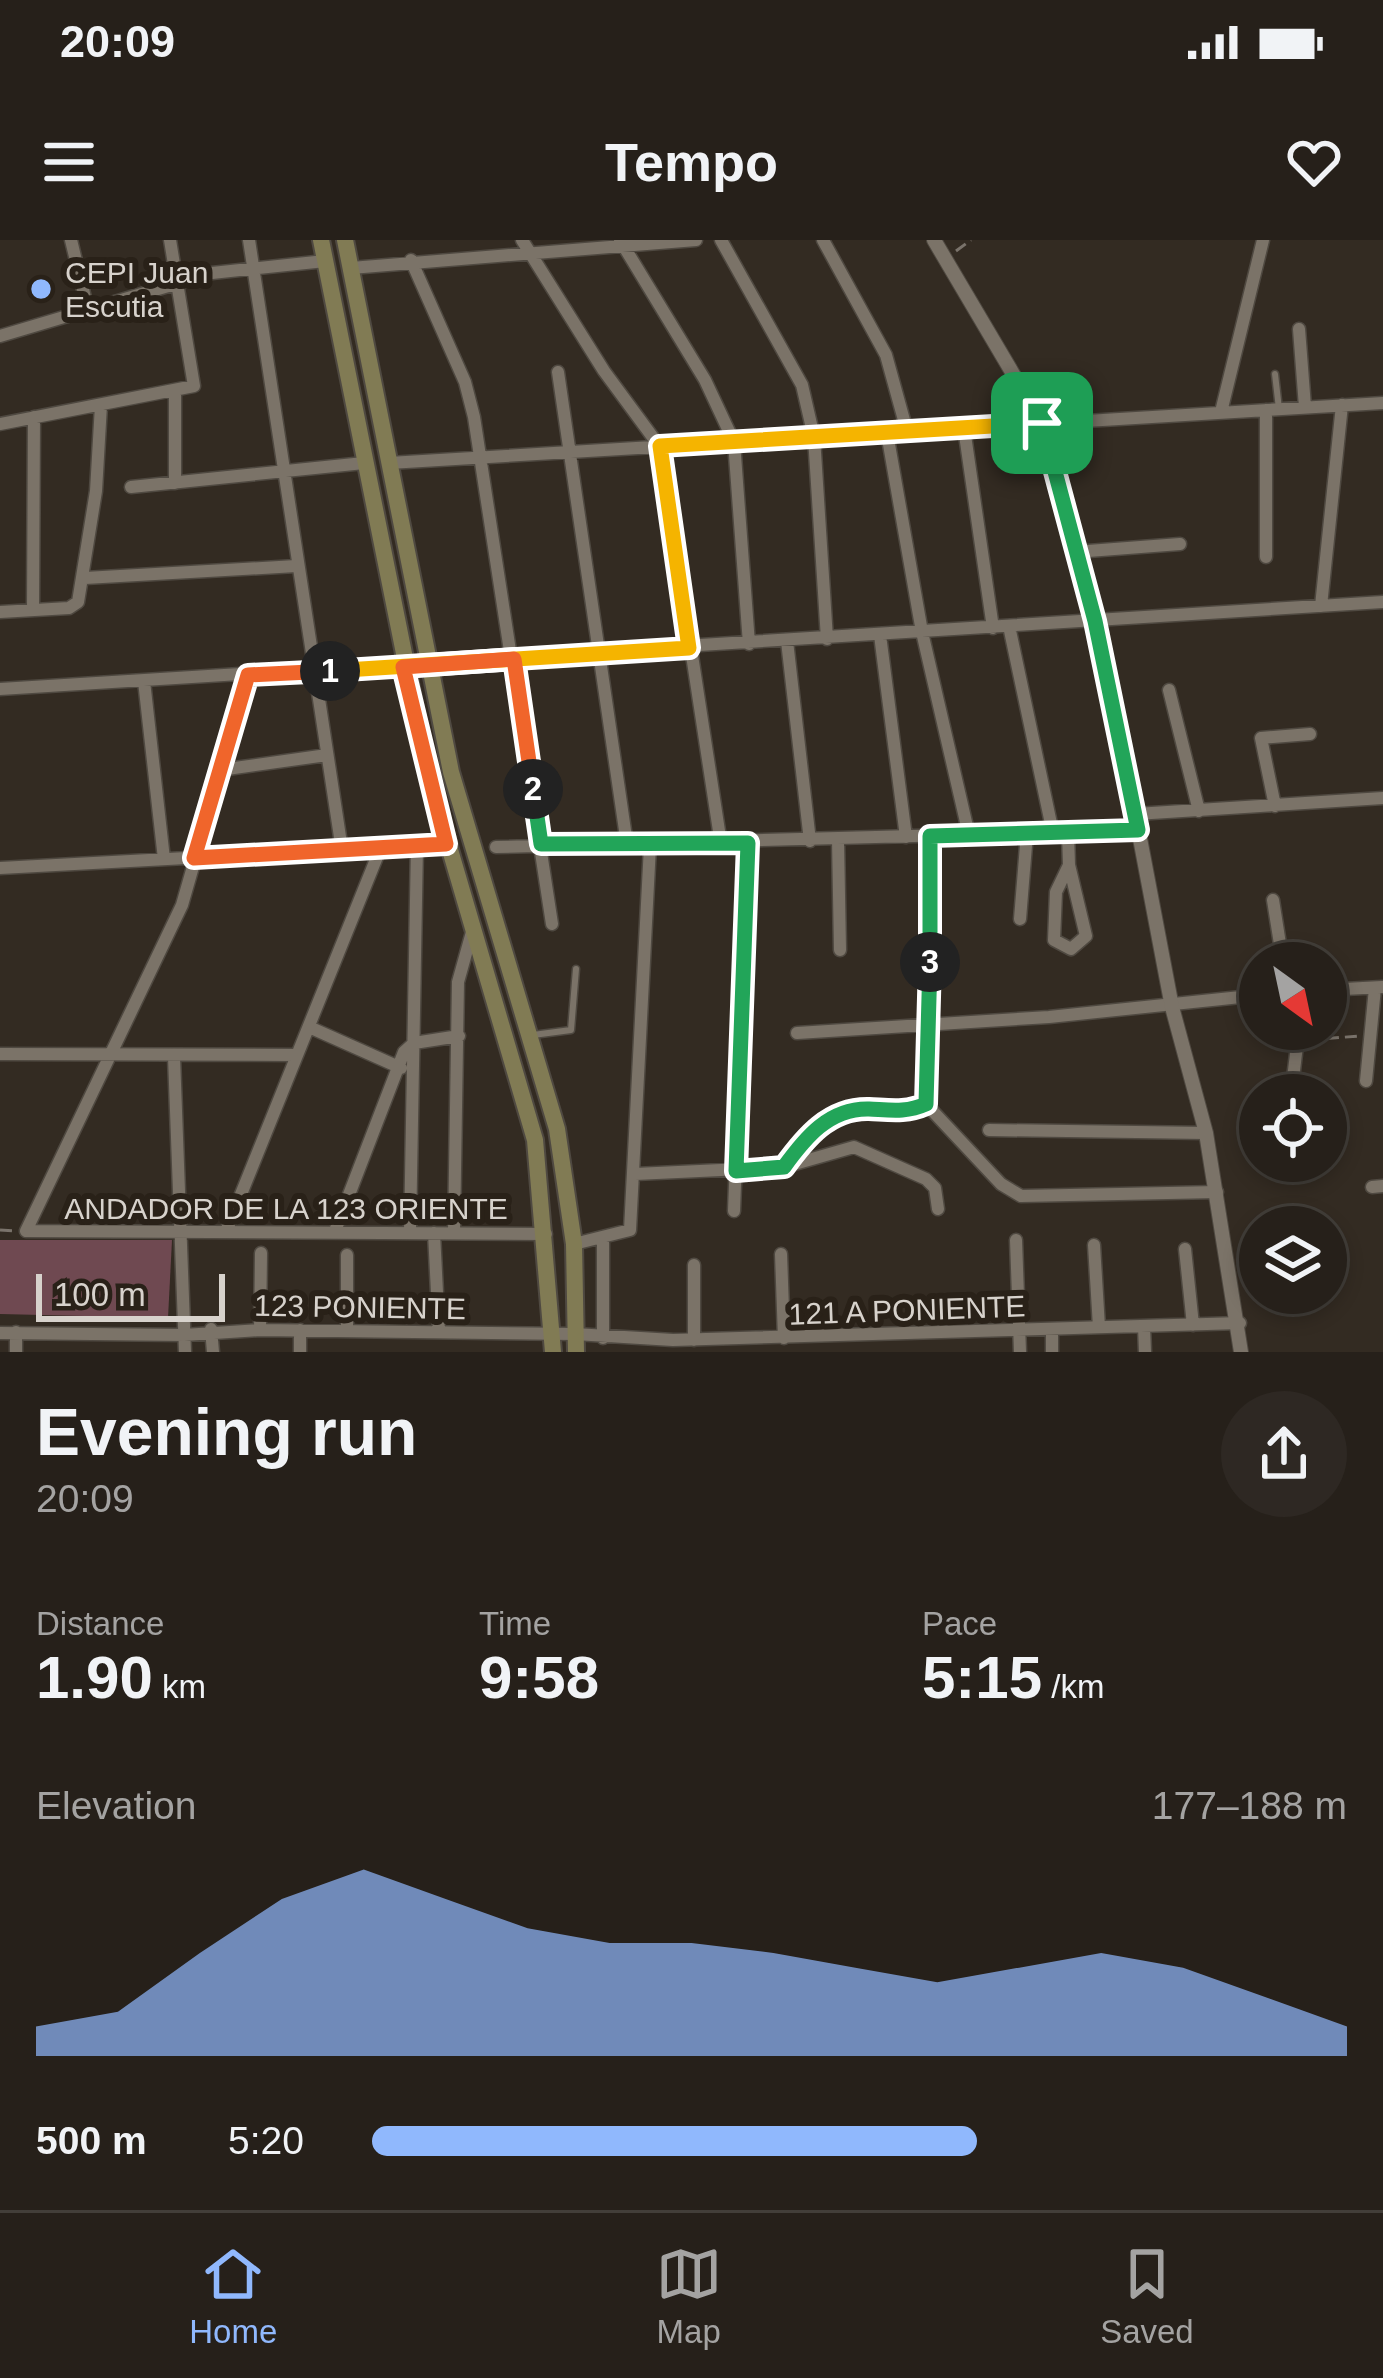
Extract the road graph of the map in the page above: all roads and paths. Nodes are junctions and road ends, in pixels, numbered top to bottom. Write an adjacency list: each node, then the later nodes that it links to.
1 (71, 240): 20 (street)
2 (170, 240): 19 (street)
3 (249, 240): 17 (street)
4 (321, 240): 16 (main road)
5 (346, 240): 18 (main road)
6 (696, 240): 12 (street)
7 (721, 240): 38 (street)
8 (823, 240): 36 (street)
9 (934, 240): 14 (street)
10 (970, 240): 14 (path)
11 (1263, 240): 31 (street)
12 (622, 243): 13 (street); 39 (street)
13 (525, 245): 15 (street); 40 (street)
14 (944, 257): 33 (street)
15 (411, 260): 18 (street); 42 (street)
16 (326, 261): 17 (street); 44 (main road)
17 (252, 266): 19 (street); 45 (street)
18 (351, 268): 43 (main road)
19 (178, 283): 20 (street); 25 (street)
20 (88, 310): 22 (street)
21 (1298, 328): 29 (street)
22 (0, 336)
23 (559, 372): 41 (street)
24 (1275, 374): 30 (lane)
25 (175, 392): 27 (street); 46 (street)
26 (1383, 403): 28 (street)
27 (101, 405): 32 (street); 52 (street)
28 (1342, 405): 29 (street); 54 (street)
29 (1305, 407): 30 (street)
30 (1273, 409): 31 (street); 50 (street)
31 (1221, 412): 33 (street)
32 (34, 417): 34 (street); 55 (street)
33 (1042, 423): 35 (street); 49 (street)
34 (0, 424)
35 (964, 428): 36 (street); 59 (street)
36 (907, 431): 37 (street)
37 (887, 433): 38 (street); 60 (street)
38 (814, 437): 39 (street); 62 (street)
39 (734, 442): 40 (street); 64 (street)
40 (660, 446): 41 (street); 65 (street)
41 (569, 452): 42 (street); 66 (street)
42 (481, 457): 43 (street); 67 (street)
43 (389, 463): 68 (main road)
44 (364, 464): 45 (street); 69 (main road)
45 (283, 472): 46 (street); 51 (street)
46 (175, 483): 47 (street)
47 (131, 487)
48 (1180, 544): 49 (street)
49 (1075, 552): 57 (street)
50 (1266, 556)
51 (296, 566): 52 (street); 70 (street)
52 (85, 578): 55 (street)
53 (1383, 602): 54 (street)
54 (1321, 606): 57 (street)
55 (33, 610): 56 (street)
56 (0, 612)
57 (1095, 621): 58 (street); 81 (street)
58 (1009, 626): 59 (street); 83 (street)
59 (993, 628): 60 (street)
60 (922, 632): 61 (street); 85 (street)
61 (880, 635): 62 (street); 87 (street)
62 (827, 639): 63 (street)
63 (787, 641): 64 (street); 89 (street)
64 (749, 644): 65 (street)
65 (689, 648): 66 (street); 94 (street)
66 (600, 654): 67 (street); 93 (street)
67 (514, 659): 68 (street); 92 (street)
68 (432, 665): 69 (street); 118 (main road)
69 (403, 667): 70 (street); 91 (main road)
70 (313, 672): 71 (street); 76 (street)
71 (248, 675): 72 (street); 77 (street)
72 (144, 681): 73 (street); 101 (street)
73 (0, 689)
74 (1169, 689): 80 (street)
75 (1310, 734): 79 (street)
76 (327, 754): 77 (street); 99 (street)
77 (220, 770): 100 (street)
78 (1383, 798): 79 (street)
79 (1275, 806): 80 (street)
80 (1199, 811): 81 (street)
81 (1137, 822): 84 (street); 114 (street)
82 (1027, 833): 83 (street); 85 (street); 105 (street)
83 (1053, 833): 84 (street)
84 (1068, 833): 102 (street)
85 (969, 835): 86 (street)
86 (930, 836): 87 (street); 115 (street)
87 (906, 837): 88 (street)
88 (838, 840): 89 (street); 109 (street)
89 (810, 841): 90 (street)
90 (748, 843): 94 (street); 134 (street)
91 (446, 844): 95 (street); 107 (main road)
92 (541, 844): 93 (street); 97 (street); 106 (street)
93 (627, 844): 96 (street)
94 (721, 844): 96 (street)
95 (417, 845): 98 (street); 122 (street)
96 (650, 846): 135 (street)
97 (496, 847)
98 (381, 848): 99 (street); 116 (street)
99 (342, 850): 100 (street)
100 (194, 858): 101 (street); 123 (street)
101 (164, 859): 103 (street)
102 (1069, 865): 102 (street)
103 (0, 868)
104 (1273, 899): 108 (street)
105 (1020, 919)
106 (552, 924)
107 (472, 932): 121 (street); 145 (main road)
108 (1280, 942)
109 (841, 950)
110 (576, 970): 118 (lane)
111 (1379, 987): 112 (street); 120 (street)
112 (1347, 989)
113 (1239, 998): 114 (street)
114 (1172, 1006): 115 (street); 132 (street)
115 (930, 1024): 117 (street); 130 (street)
116 (309, 1027): 125 (street); 127 (street)
117 (797, 1033)
118 (530, 1035): 148 (main road)
119 (1347, 1035): 120 (path)
120 (1373, 1035): 129 (street)
121 (459, 1036): 122 (street); 144 (street)
122 (414, 1043): 127 (street); 128 (street)
123 (110, 1053): 124 (street); 126 (street); 140 (street, ANDADOR DE LA 123 ORIENTE)
124 (0, 1054)
125 (298, 1054): 126 (street); 139 (street)
126 (174, 1057): 140 (street)
127 (397, 1066): 128 (street); 141 (street)
128 (413, 1073): 142 (street)
129 (1366, 1081)
130 (926, 1104): 133 (street); 136 (street)
131 (989, 1130): 132 (street)
132 (1206, 1133): 136 (street)
133 (784, 1167): 134 (street); 137 (street)
134 (736, 1171): 135 (street); 138 (street)
135 (635, 1174): 146 (street)
136 (1217, 1192): 155 (street)
137 (938, 1209)
138 (734, 1211)
139 (227, 1229): 140 (street, ANDADOR DE LA 123 ORIENTE); 141 (street, ANDADOR DE LA 123 ORIENTE)
140 (181, 1231): 171 (street)
141 (335, 1231): 142 (street, ANDADOR DE LA 123 ORIENTE)
142 (410, 1232): 143 (street, ANDADOR DE LA 123 ORIENTE)
143 (434, 1233): 144 (street, ANDADOR DE LA 123 ORIENTE); 166 (street)
144 (454, 1233): 145 (street, ANDADOR DE LA 123 ORIENTE)
145 (546, 1234): 176 (main road)
146 (603, 1239): 148 (street); 174 (street)
147 (1016, 1240): 167 (street)
148 (574, 1244): 177 (main road)
149 (1094, 1245): 158 (street)
150 (1185, 1249): 157 (street)
151 (261, 1253): 160 (street)
152 (781, 1254): 173 (street)
153 (347, 1255): 163 (street)
154 (694, 1265): 175 (street)
155 (1240, 1323): 157 (street, 121 A PONIENTE); 191 (street)
156 (1144, 1325): 157 (street, 121 A PONIENTE); 158 (street, 121 A PONIENTE); 190 (street)
157 (1193, 1325)
158 (1099, 1327): 162 (street, 121 A PONIENTE)
159 (211, 1330): 160 (street, 123 PONIENTE); 171 (street, 123 PONIENTE); 183 (street)
160 (260, 1330): 161 (street, 123 PONIENTE)
161 (299, 1330): 163 (street, 123 PONIENTE); 184 (street)
162 (1052, 1330): 167 (street, 121 A PONIENTE); 189 (street)
163 (347, 1331): 165 (street, 123 PONIENTE)
164 (16, 1332): 168 (street, 123 PONIENTE); 170 (street, 123 PONIENTE); 180 (street)
165 (403, 1332): 166 (street, 123 PONIENTE); 185 (street)
166 (439, 1332): 176 (street, 123 PONIENTE)
167 (1019, 1332): 169 (street, 121 A PONIENTE); 188 (street)
168 (0, 1333)
169 (938, 1333): 172 (street, 121 A PONIENTE); 187 (street)
170 (106, 1334): 171 (street, 123 PONIENTE); 181 (street)
171 (184, 1335): 182 (street)
172 (850, 1335): 173 (street, 121 A PONIENTE); 186 (street)
173 (784, 1338): 178 (street, 121 A PONIENTE)
174 (602, 1339): 177 (street, 121 A PONIENTE); 179 (street, 121 A PONIENTE)
175 (694, 1340): 178 (street, 121 A PONIENTE); 179 (street, 121 A PONIENTE)
176 (552, 1343): 177 (street, 123 PONIENTE)
177 (576, 1343)
178 (764, 1345)
179 (673, 1346)
180 (16, 1352)
181 (106, 1352)
182 (185, 1352)
183 (213, 1352)
184 (300, 1352)
185 (401, 1352)
186 (851, 1352)
187 (939, 1352)
188 (1020, 1352)
189 (1052, 1352)
190 (1145, 1352)
191 (1241, 1352)

